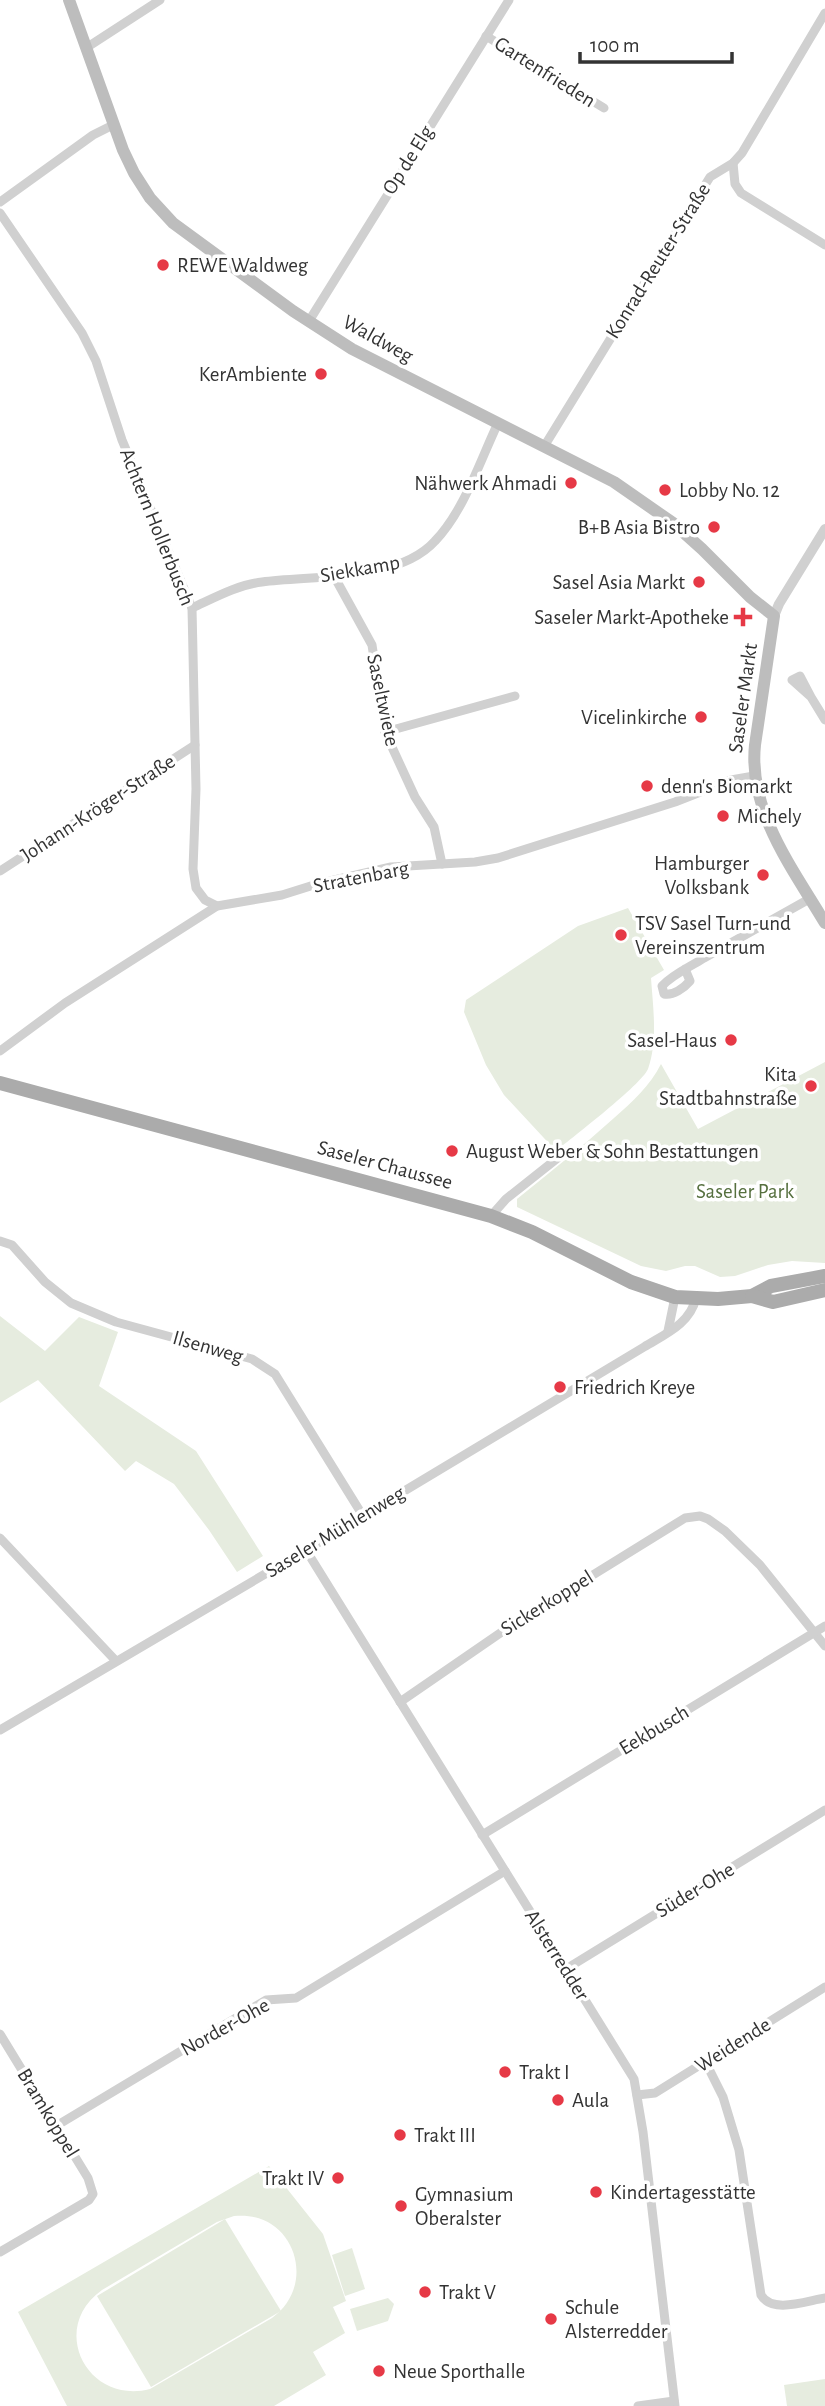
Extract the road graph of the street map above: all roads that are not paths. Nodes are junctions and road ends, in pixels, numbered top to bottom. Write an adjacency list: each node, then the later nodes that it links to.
1 (69, 0): 6 (main road, Waldweg)
2 (160, 0): 6 (street)
3 (509, 0): 5 (street, Op de Elg)
4 (825, 13): 9 (street, Konrad-Reuter-Straße)
5 (486, 36): 7 (street, Gartenfrieden); 13 (street, Op de Elg)
6 (86, 48): 8 (main road, Waldweg)
7 (604, 108)
8 (113, 125): 10 (street); 13 (main road, Waldweg)
9 (733, 163): 12 (street); 15 (street, Konrad-Reuter-Straße)
10 (0, 202)
11 (0, 213): 18 (street, Achtern Hollerbusch)
12 (825, 245)
13 (309, 321): 14 (main road, Waldweg)
14 (498, 423): 15 (main road, Waldweg); 17 (street, Siekkamp)
15 (545, 446): 19 (main road, Waldweg)
16 (825, 529): 19 (street)
17 (334, 576): 18 (street, Siekkamp); 23 (street, Saseltwiete)
18 (192, 608): 24 (street, Achtern Hollerbusch)
19 (775, 616): 25 (main road, Saseler Markt)
20 (515, 696): 23 (street)
21 (811, 697): 22 (street)
22 (825, 720)
23 (385, 733): 26 (street, Saseltwiete)
24 (195, 745): 27 (street, Johann-Kröger-Straße); 29 (street, Achtern Hollerbusch)
25 (754, 776): 26 (street, Stratenbarg); 28 (main road, Saseler Markt)
26 (442, 864): 29 (street, Stratenbarg)
27 (1, 868)
28 (811, 898): 30 (main road, Saseler Markt); 31 (street)
29 (217, 906): 32 (street, Stratenbarg)
30 (825, 923)
31 (685, 969)
32 (0, 1051)
33 (0, 1083): 35 (main road, Saseler Chaussee)
34 (564, 1153): 35 (street)
35 (491, 1216): 40 (main road, Saseler Chaussee)
36 (0, 1241): 43 (street, Ilsenweg)
37 (825, 1276): 39 (main road, Saseler Chaussee)
38 (825, 1290): 39 (main road, Saseler Chaussee)
39 (752, 1296): 41 (main road, Saseler Chaussee)
40 (676, 1297): 41 (main road, Saseler Chaussee); 42 (street)
41 (696, 1298): 42 (street, Saseler Mühlenweg)
42 (668, 1331): 43 (street, Saseler Mühlenweg)
43 (363, 1516): 45 (street, Saseler Mühlenweg)
44 (0, 1538): 49 (street)
45 (306, 1550): 49 (street, Saseler Mühlenweg); 50 (street, Alsterredder)
46 (825, 1626): 47 (street, Eekbusch)
47 (813, 1633): 48 (street); 50 (street, Sickerkoppel); 53 (street, Eekbusch)
48 (825, 1646)
49 (116, 1661): 51 (street, Saseler Mühlenweg)
50 (400, 1702): 53 (street, Alsterredder)
51 (0, 1730)
52 (825, 1810): 55 (street, Süder-Ohe)
53 (482, 1835): 54 (street, Alsterredder)
54 (505, 1871): 55 (street, Alsterredder); 60 (street, Norder-Ohe)
55 (566, 1969): 59 (street, Alsterredder)
56 (825, 1987): 58 (street, Weidende)
57 (0, 2034): 60 (street, Bramkoppel)
58 (706, 2063): 59 (street, Weidende); 62 (street)
59 (637, 2095): 63 (street, Alsterredder)
60 (56, 2126): 61 (street, Bramkoppel)
61 (0, 2252)
62 (825, 2298)
63 (675, 2403): 64 (street)
64 (638, 2406)

